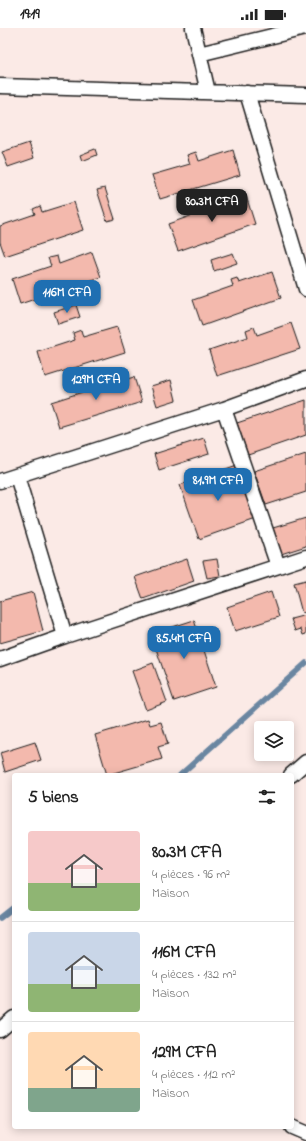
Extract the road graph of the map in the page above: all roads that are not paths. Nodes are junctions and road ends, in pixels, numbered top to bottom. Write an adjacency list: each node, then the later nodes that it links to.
1 (193, 28): 3 (street)
2 (305, 28): 3 (street)
3 (199, 54): 5 (street)
4 (0, 86): 5 (street)
5 (208, 92): 6 (street)
6 (246, 93): 7 (street); 8 (street)
7 (306, 95)
8 (306, 289)
9 (306, 379): 10 (street)
10 (224, 409): 11 (street); 14 (street)
11 (17, 476): 12 (street); 15 (street)
12 (0, 481)
13 (306, 557): 14 (street)
14 (278, 566): 15 (street)
15 (65, 636): 16 (street)
16 (0, 659)
17 (306, 762): 18 (street)
18 (293, 773)
19 (12, 1020): 20 (street)
20 (0, 1030)
21 (294, 1128): 22 (street)
22 (306, 1133)

